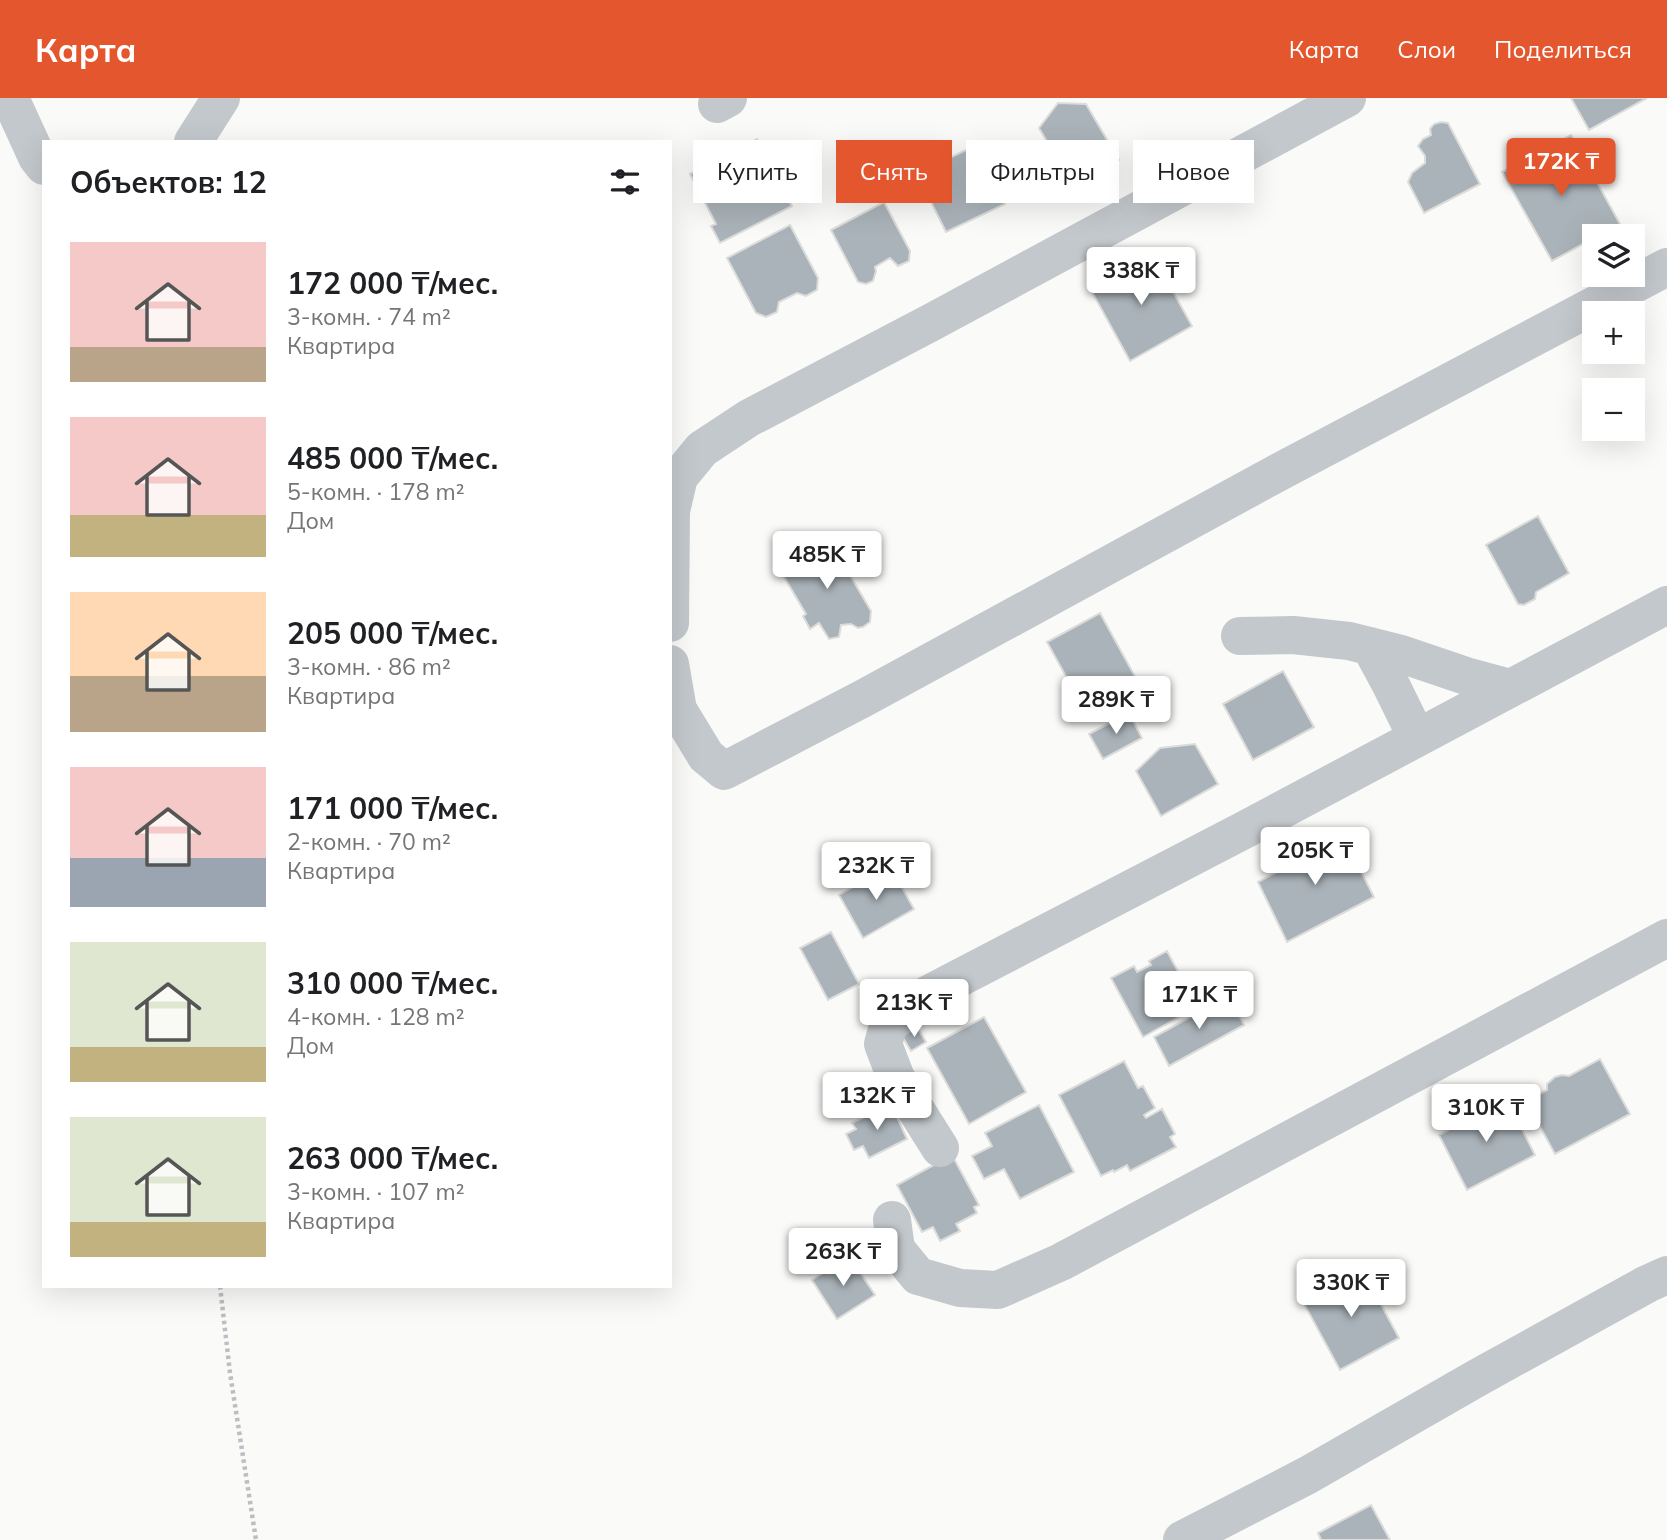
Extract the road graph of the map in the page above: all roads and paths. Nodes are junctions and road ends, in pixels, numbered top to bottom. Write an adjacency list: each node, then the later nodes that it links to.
1 (10, 98): 5 (street)
2 (221, 98): 4 (street)
3 (1346, 98): 7 (street)
4 (194, 140)
5 (42, 163)
6 (1667, 267): 11 (street)
7 (672, 507)
8 (1667, 605): 12 (street)
9 (1240, 636): 10 (street)
10 (1370, 646): 12 (street); 13 (street)
11 (672, 676)
12 (1510, 688): 13 (street)
13 (1417, 738): 15 (street)
14 (1667, 938): 16 (street)
15 (940, 1148)
16 (892, 1220)
17 (1667, 1275): 20 (street)
18 (219, 1288): 19 (path)
19 (256, 1540)
20 (1182, 1540)

